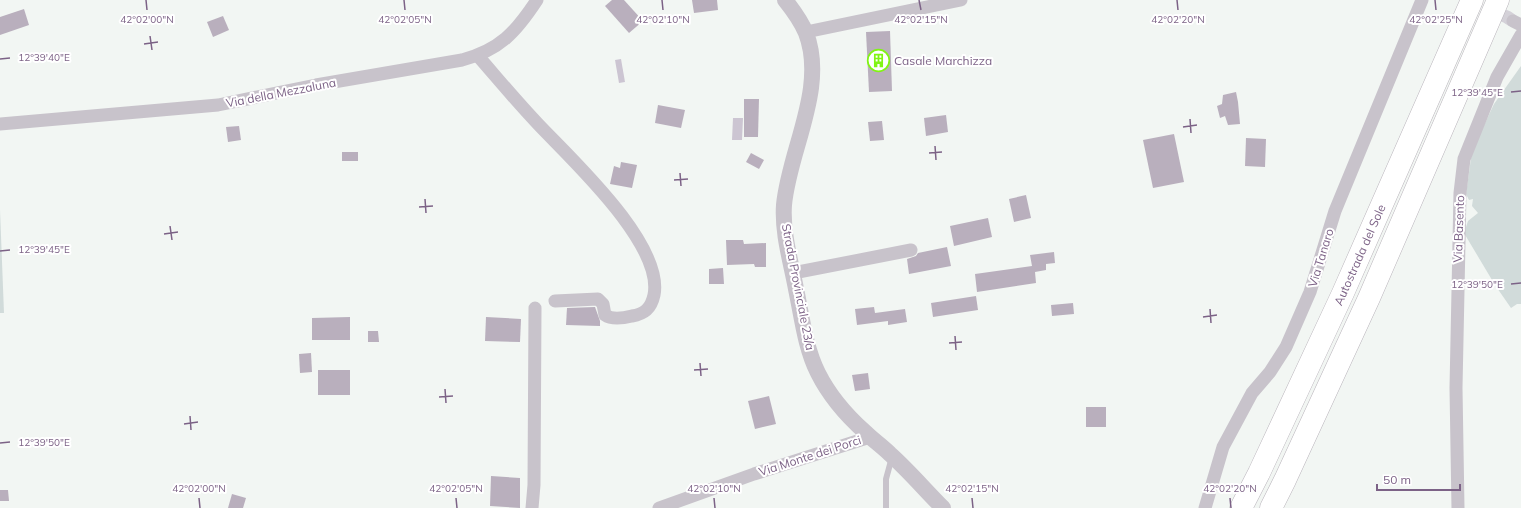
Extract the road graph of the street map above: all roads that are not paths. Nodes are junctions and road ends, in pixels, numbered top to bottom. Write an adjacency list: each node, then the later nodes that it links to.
1 (537, 0): 9 (street, Via della Mezzaluna)
2 (785, 0): 7 (street, Strada Provinciale 23/a)
3 (961, 0): 7 (street)
4 (1422, 0): 21 (street, Via Tanaro)
5 (1472, 0): 22 (highway, Autostrada del Sole)
6 (1498, 0): 23 (highway, Autostrada del Sole)
7 (806, 32): 12 (street, Strada Provinciale 23/a)
8 (1521, 35): 24 (street, Via Basento)
9 (478, 56): 10 (street, Via della Mezzaluna); 13 (street)
10 (0, 124)
11 (911, 250): 12 (street)
12 (793, 273): 15 (street, Strada Provinciale 23/a)
13 (555, 301)
14 (535, 308): 17 (street)
15 (870, 437): 16 (street, Strada Provinciale 23/a); 18 (street, Via Monte dei Porci)
16 (892, 455): 19 (lane); 20 (street, Strada Provinciale 23/a)
17 (532, 508)
18 (659, 508)
19 (886, 508)
20 (943, 508)
21 (1205, 508)
22 (1241, 508)
23 (1271, 508)
24 (1458, 508)

